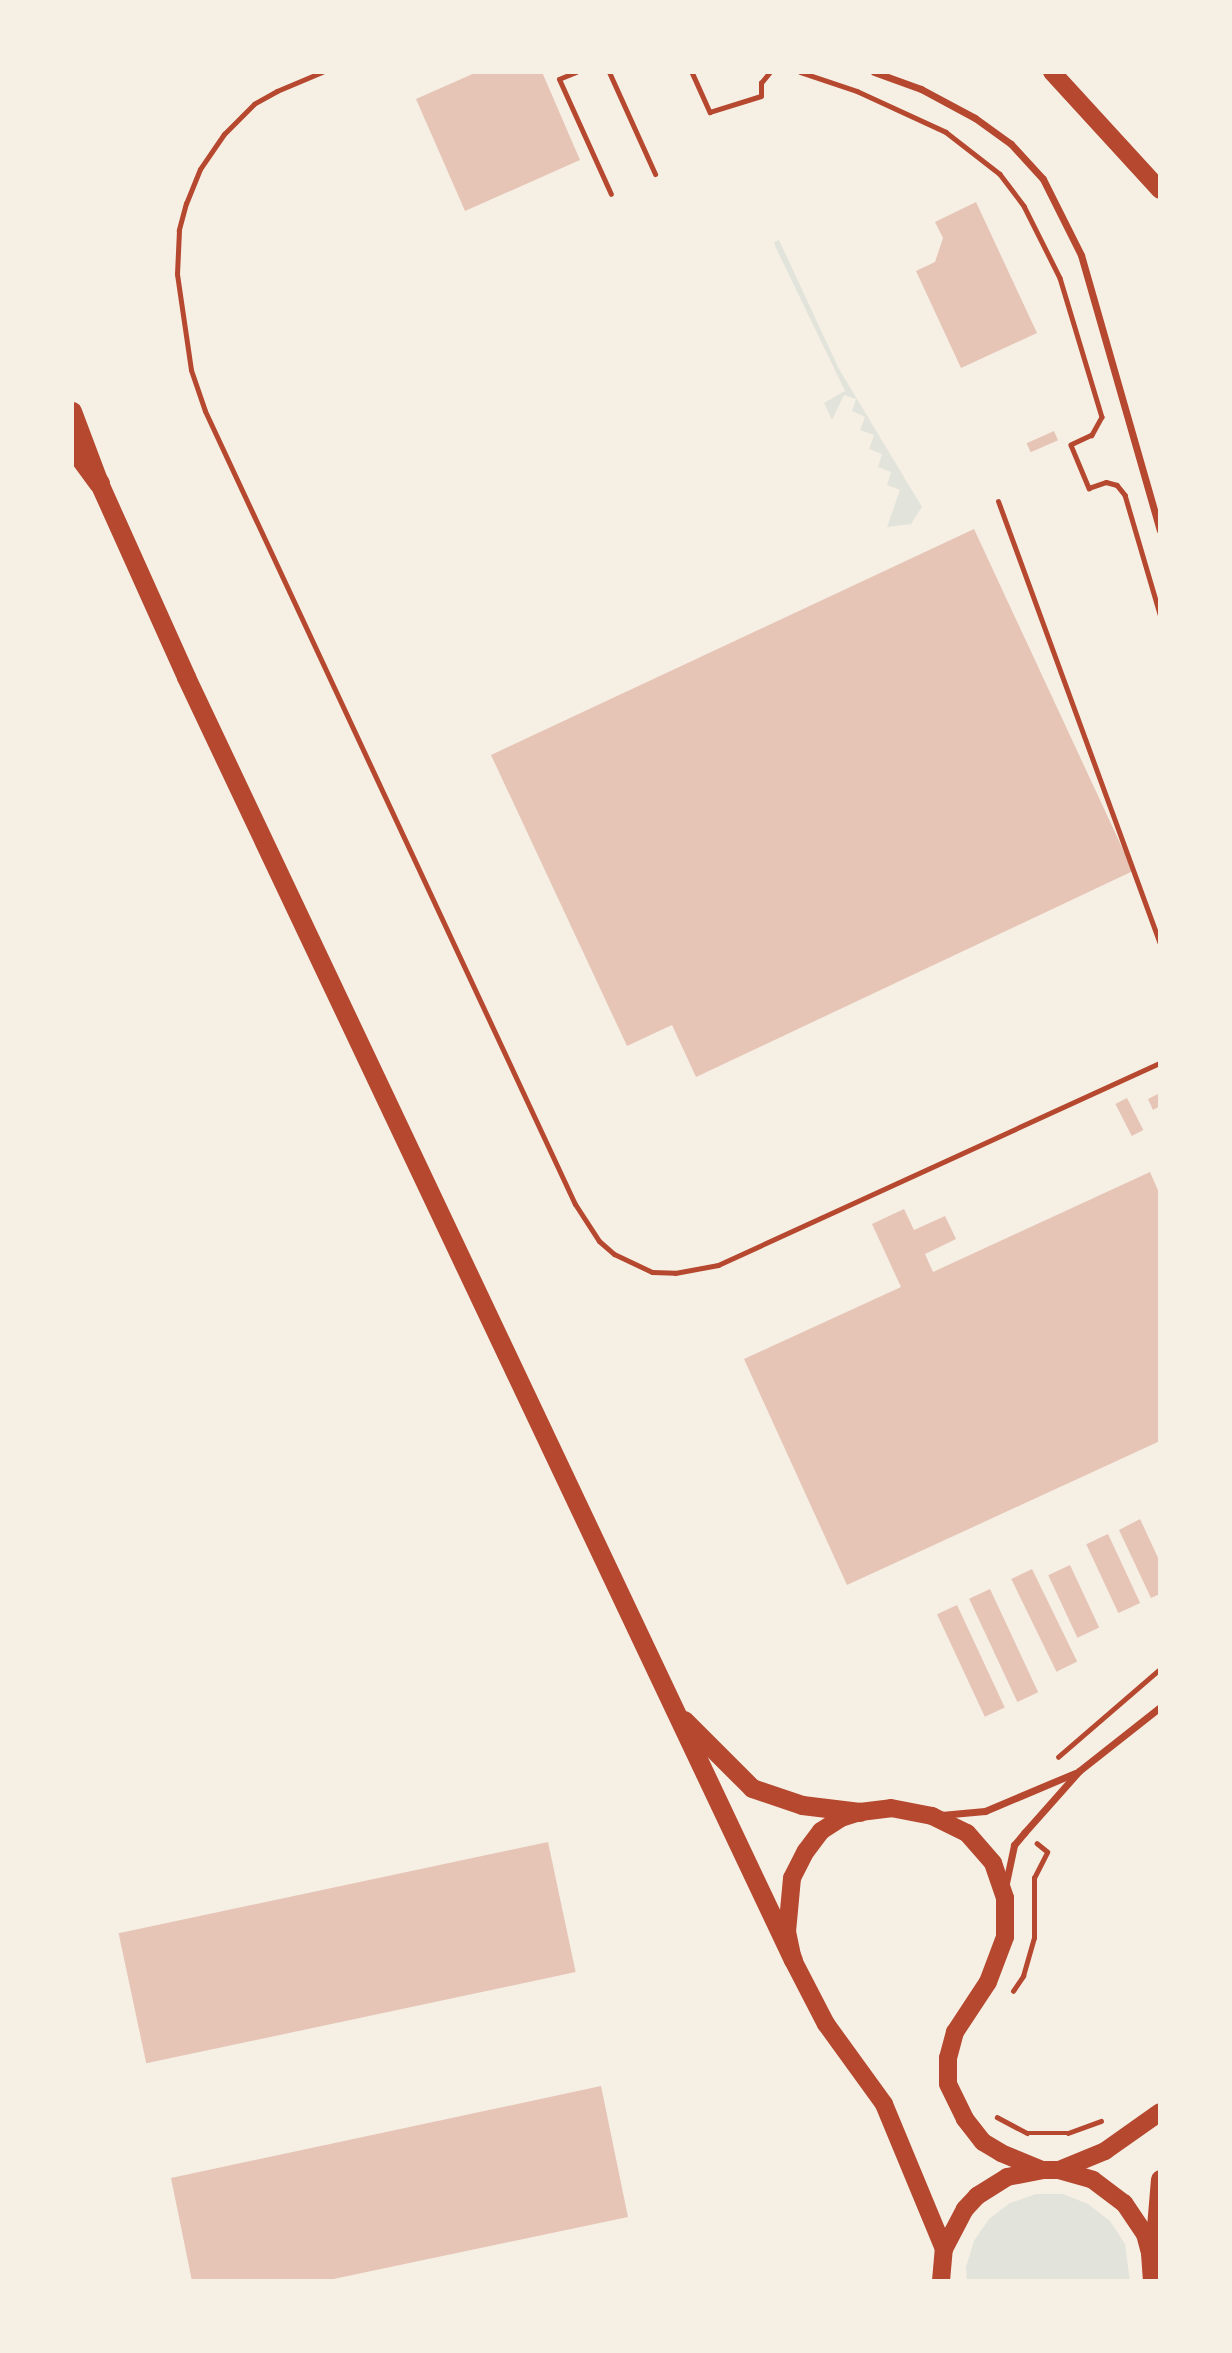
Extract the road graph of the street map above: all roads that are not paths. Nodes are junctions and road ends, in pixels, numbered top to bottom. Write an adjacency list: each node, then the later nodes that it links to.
1 (322, 72): 15 (lane)
2 (576, 72): 8 (lane)
3 (609, 72): 6 (lane)
4 (874, 72): 13 (street)
5 (1052, 72): 7 (main road)
6 (655, 174)
7 (1160, 190)
8 (611, 194)
9 (72, 411): 11 (highway)
10 (72, 446): 11 (highway)
11 (99, 483): 16 (highway)
12 (998, 501): 14 (lane)
13 (1160, 530)
14 (1160, 943)
15 (1160, 1063)
16 (671, 1707): 19 (highway); 22 (highway)
17 (1160, 1707): 18 (street)
18 (1079, 1771): 20 (street); 21 (street)
19 (860, 1812): 20 (main road); 22 (main road)
20 (932, 1816): 21 (main road)
21 (1005, 1898): 24 (main road)
22 (793, 1960): 26 (main road)
23 (1160, 2112): 24 (main road)
24 (1050, 2170): 26 (main road); 27 (main road)
25 (1160, 2179): 27 (main road)
26 (944, 2249): 28 (main road)
27 (1152, 2276)
28 (941, 2281)

